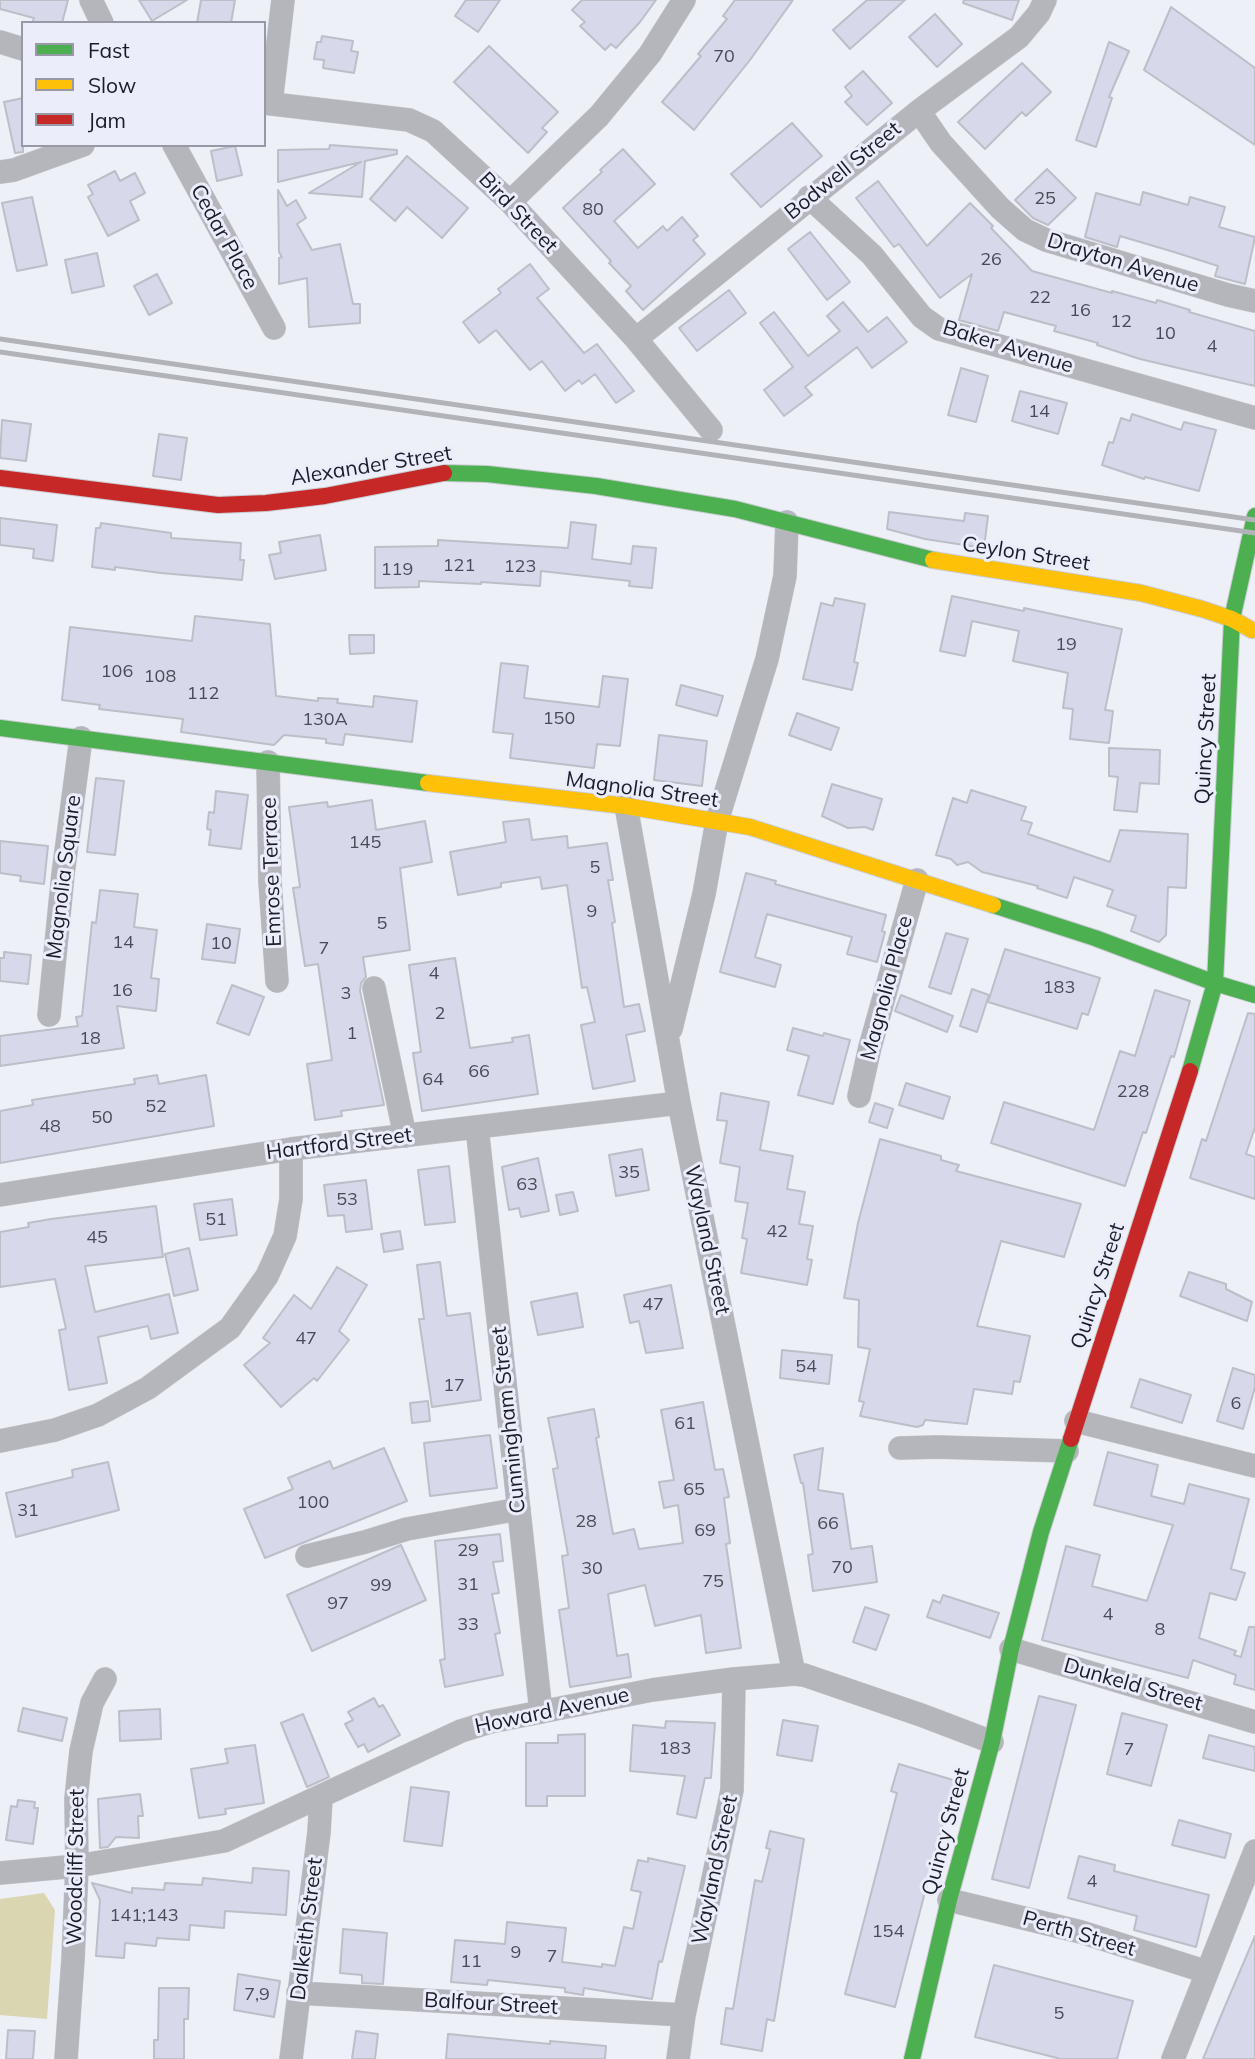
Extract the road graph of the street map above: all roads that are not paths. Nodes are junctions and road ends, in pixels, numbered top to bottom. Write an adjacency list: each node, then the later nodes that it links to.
1 (92, 0): 5 (street)
2 (283, 0): 8 (street)
3 (684, 0): 14 (street)
4 (1045, 0): 9 (street, Bodwell Street)
5 (101, 21)
6 (0, 43): 7 (street)
7 (21, 48)
8 (267, 103): 14 (street, Bird Street)
9 (919, 111): 13 (street, Bodwell Street); 15 (street, Drayton Avenue)
10 (77, 147): 12 (street)
11 (175, 147): 16 (street, Cedar Place)
12 (0, 172)
13 (809, 197): 17 (street, Bodwell Street); 18 (street, Baker Avenue)
14 (510, 202): 17 (street, Bird Street)
15 (1255, 301)
16 (274, 328)
17 (636, 339): 19 (street, Bird Street)
18 (1255, 418)
19 (711, 430)
20 (0, 478): 22 (street, Alexander Street)
21 (1255, 516): 23 (street, Quincy Street)
22 (787, 522): 23 (street, Ceylon Street); 29 (street)
23 (1232, 619): 24 (street, Ceylon Street); 32 (street, Quincy Street)
24 (1255, 632)
25 (0, 728): 26 (street, Magnolia Street)
26 (81, 738): 27 (street, Magnolia Street); 35 (street, Magnolia Square)
27 (268, 762): 28 (street, Magnolia Street); 31 (street, Emrose Terrace)
28 (626, 806): 29 (street, Magnolia Street); 36 (street, Wayland Street)
29 (717, 821): 30 (street, Magnolia Street); 36 (street)
30 (917, 880): 32 (street, Magnolia Street); 37 (street, Magnolia Place)
31 (277, 981)
32 (1215, 984): 34 (street, Magnolia Street); 43 (street, Quincy Street)
33 (374, 988): 40 (street)
34 (1255, 996)
35 (49, 1015)
36 (668, 1039): 38 (street, Wayland Street)
37 (859, 1096)
38 (679, 1104): 39 (street, Hartford Street); 51 (street, Wayland Street)
39 (477, 1127): 40 (street, Hartford Street); 48 (street, Cunningham Street)
40 (405, 1136): 41 (street, Hartford Street)
41 (290, 1149): 42 (street, Hartford Street); 44 (street)
42 (0, 1195)
43 (1076, 1421): 46 (street, Quincy Street); 47 (street)
44 (0, 1441)
45 (900, 1448): 46 (street)
46 (1067, 1451): 50 (street, Quincy Street)
47 (1255, 1466)
48 (519, 1508): 49 (street); 54 (street, Cunningham Street)
49 (307, 1556)
50 (1011, 1649): 55 (street, Dunkeld Street); 56 (street, Quincy Street)
51 (794, 1674): 53 (street, Howard Avenue); 56 (street, Howard Avenue)
52 (105, 1679): 59 (street, Woodcliff Street)
53 (734, 1679): 54 (street, Howard Avenue); 64 (street, Wayland Street)
54 (541, 1712): 57 (street, Howard Avenue)
55 (1255, 1722)
56 (992, 1742): 61 (street, Quincy Street)
57 (321, 1798): 59 (street, Howard Avenue); 63 (street, Dalkeith Street)
58 (1255, 1851): 62 (street)
59 (77, 1866): 60 (street, Howard Avenue); 65 (street, Woodcliff Street)
60 (0, 1873)
61 (949, 1900): 62 (street, Perth Street); 68 (street, Quincy Street)
62 (1207, 1972): 69 (street)
63 (298, 1993): 64 (street, Balfour Street); 66 (street, Dalkeith Street)
64 (684, 2015): 67 (street, Wayland Street)
65 (66, 2059)
66 (291, 2059)
67 (678, 2059)
68 (912, 2059)
69 (1172, 2059)

